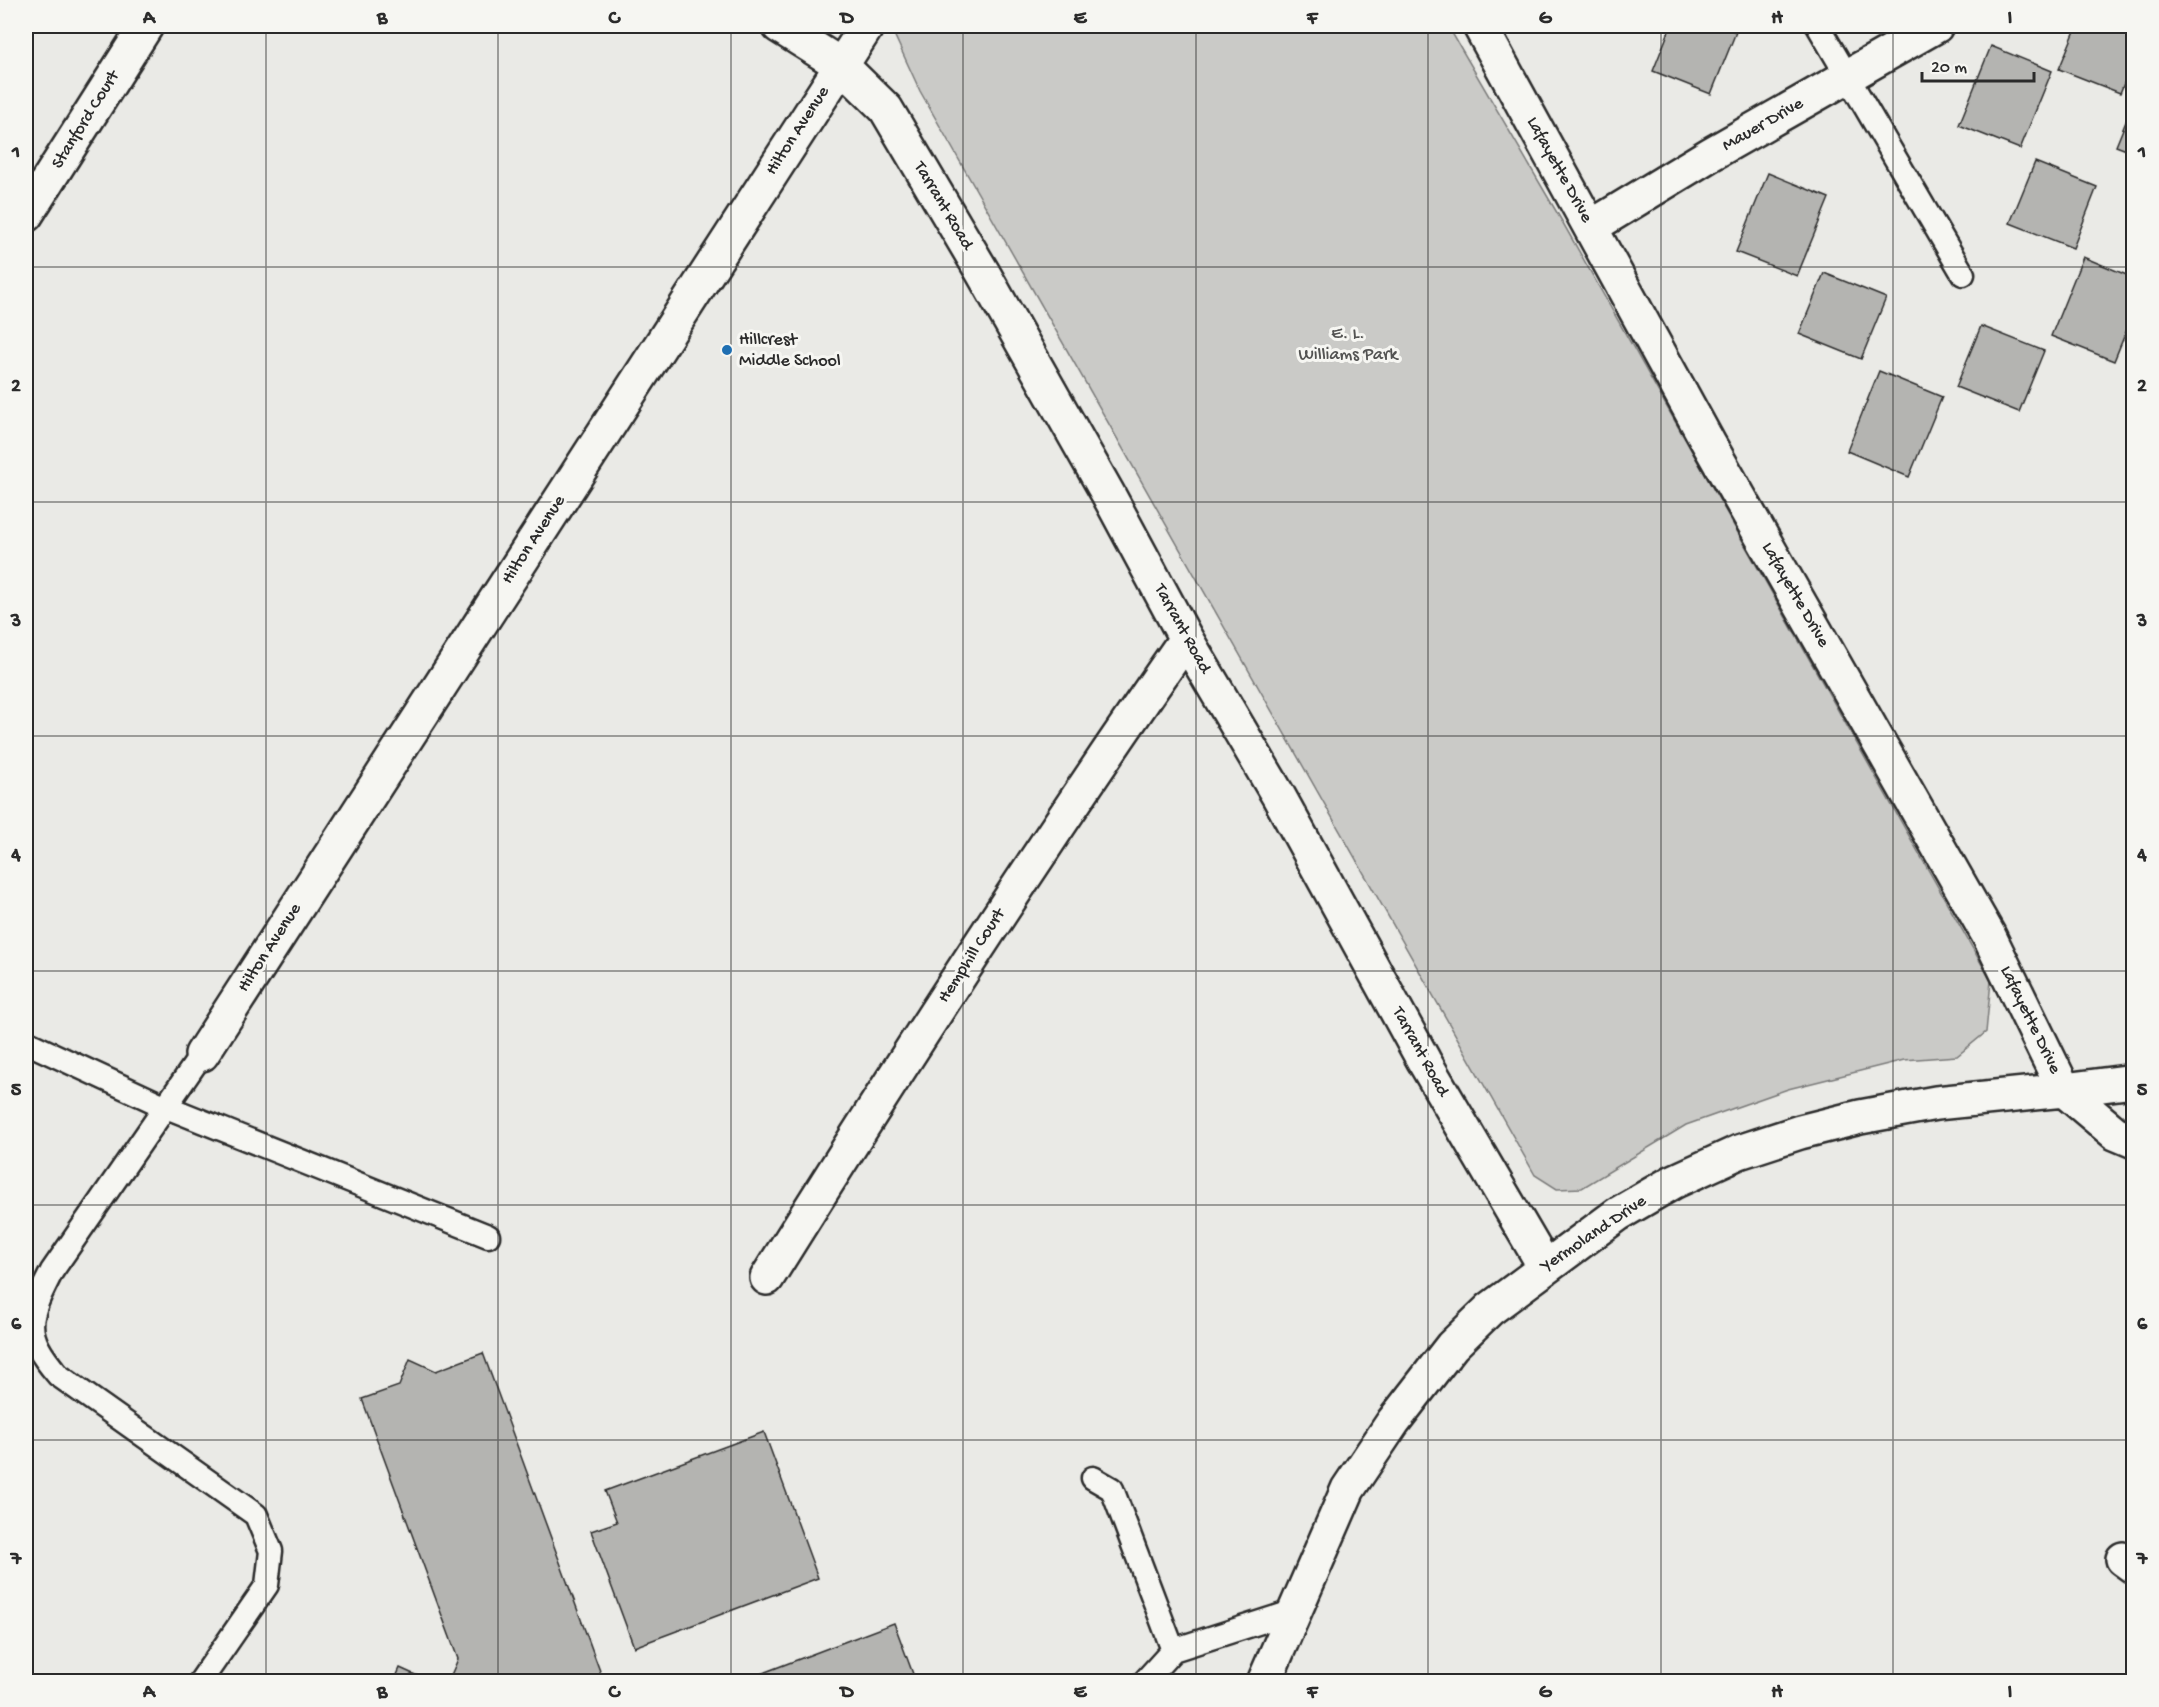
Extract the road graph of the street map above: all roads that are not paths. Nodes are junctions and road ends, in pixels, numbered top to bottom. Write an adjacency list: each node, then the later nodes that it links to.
1 (146, 26): 9 (street, Stanford Court)
2 (779, 26): 7 (street, Tarrant Road)
3 (867, 26): 7 (street, Hilton Avenue)
4 (1480, 26): 10 (street, Lafayette Drive)
5 (1818, 26): 8 (lane)
6 (1936, 26): 8 (street, Mauer Drive)
7 (842, 65): 12 (street, Tarrant Road); 14 (street, Hilton Avenue)
8 (1848, 76): 10 (street, Mauer Drive); 11 (lane)
9 (26, 215)
10 (1591, 227): 16 (street, Lafayette Drive)
11 (1963, 274)
12 (1186, 639): 20 (street, Tarrant Road); 21 (street, Hemphill Court)
13 (26, 1042): 17 (lane)
14 (202, 1054): 17 (lane)
15 (2133, 1080): 16 (street, Yermoland Drive)
16 (2064, 1090): 18 (street, Lafayette Drive); 20 (street, Yermoland Drive)
17 (164, 1106): 19 (lane); 25 (lane)
18 (2133, 1141)
19 (489, 1236)
20 (1545, 1267): 23 (street, Yermoland Drive)
21 (767, 1278)
22 (1093, 1478): 24 (lane)
23 (1295, 1611): 24 (lane); 27 (street, Yermoland Drive)
24 (1173, 1650): 26 (lane)
25 (200, 1682)
26 (1144, 1682)
27 (1263, 1682)

